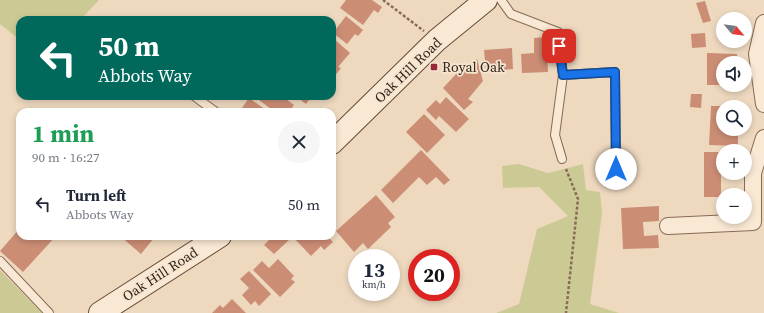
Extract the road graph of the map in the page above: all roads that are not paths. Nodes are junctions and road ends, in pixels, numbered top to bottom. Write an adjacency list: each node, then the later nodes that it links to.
1 (486, 0): 9 (main road, Oak Hill Road)
2 (501, 0): 4 (lane)
3 (764, 23): 6 (street)
4 (563, 75): 10 (lane); 11 (lane)
5 (200, 100): 7 (lane)
6 (764, 104)
7 (210, 108)
8 (764, 138): 12 (street)
9 (336, 139)
10 (562, 159)
11 (616, 169)
12 (758, 223): 13 (street)
13 (668, 226)
14 (214, 240): 17 (main road, Oak Hill Road)
15 (0, 261): 16 (lane)
16 (49, 313)
17 (100, 313)

